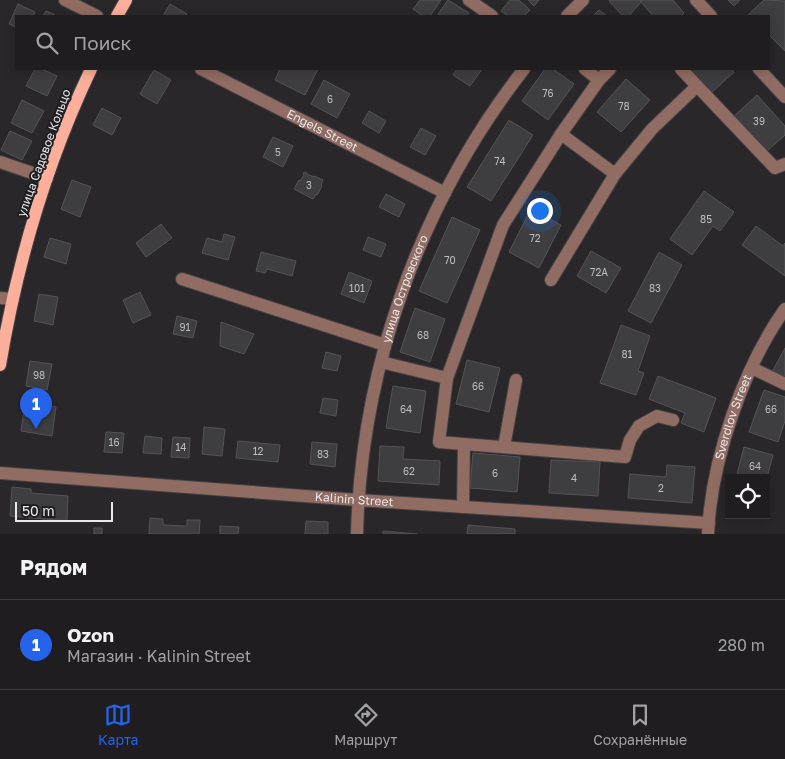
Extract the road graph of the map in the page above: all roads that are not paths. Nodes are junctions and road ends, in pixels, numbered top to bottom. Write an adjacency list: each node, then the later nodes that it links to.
1 (65, 0): 6 (street)
2 (126, 0): 7 (main road)
3 (469, 0): 8 (street)
4 (583, 0): 9 (street)
5 (696, 0): 10 (street)
6 (96, 15)
7 (118, 15)
8 (491, 15)
9 (568, 15)
10 (710, 15)
11 (91, 70): 25 (main road, улица Садовое Кольцо)
12 (203, 70): 26 (street, Engels Street)
13 (523, 70): 26 (street, улица Островского)
14 (586, 70): 18 (street)
15 (609, 70): 18 (street)
16 (681, 70): 19 (street)
17 (760, 70): 20 (street)
18 (599, 80): 21 (street)
19 (697, 86): 23 (street); 24 (street)
20 (785, 97)
21 (561, 134): 24 (street); 35 (street)
22 (0, 162): 25 (street)
23 (785, 164)
24 (615, 174): 28 (street)
25 (47, 178): 29 (main road, улица Садовое Кольцо)
26 (444, 193): 31 (street, улица Островского)
27 (182, 279): 31 (street)
28 (551, 280)
29 (6, 298): 33 (main road, улица Садовое Кольцо)
30 (785, 309): 34 (street, Sverdlov Street)
31 (385, 345): 32 (street, улица Островского)
32 (381, 362): 35 (street); 42 (street, улица Островского)
33 (0, 365)
34 (752, 368): 37 (street); 44 (street, Sverdlov Street)
35 (447, 378): 39 (street)
36 (516, 380): 40 (street)
37 (785, 384)
38 (673, 420): 40 (street)
39 (464, 444): 40 (street); 43 (street)
40 (504, 447)
41 (0, 473): 42 (street, Kalinin Street)
42 (358, 500): 43 (street, Kalinin Street); 45 (street, улица Островского)
43 (463, 507): 44 (street, Kalinin Street)
44 (709, 529)
45 (357, 534)

